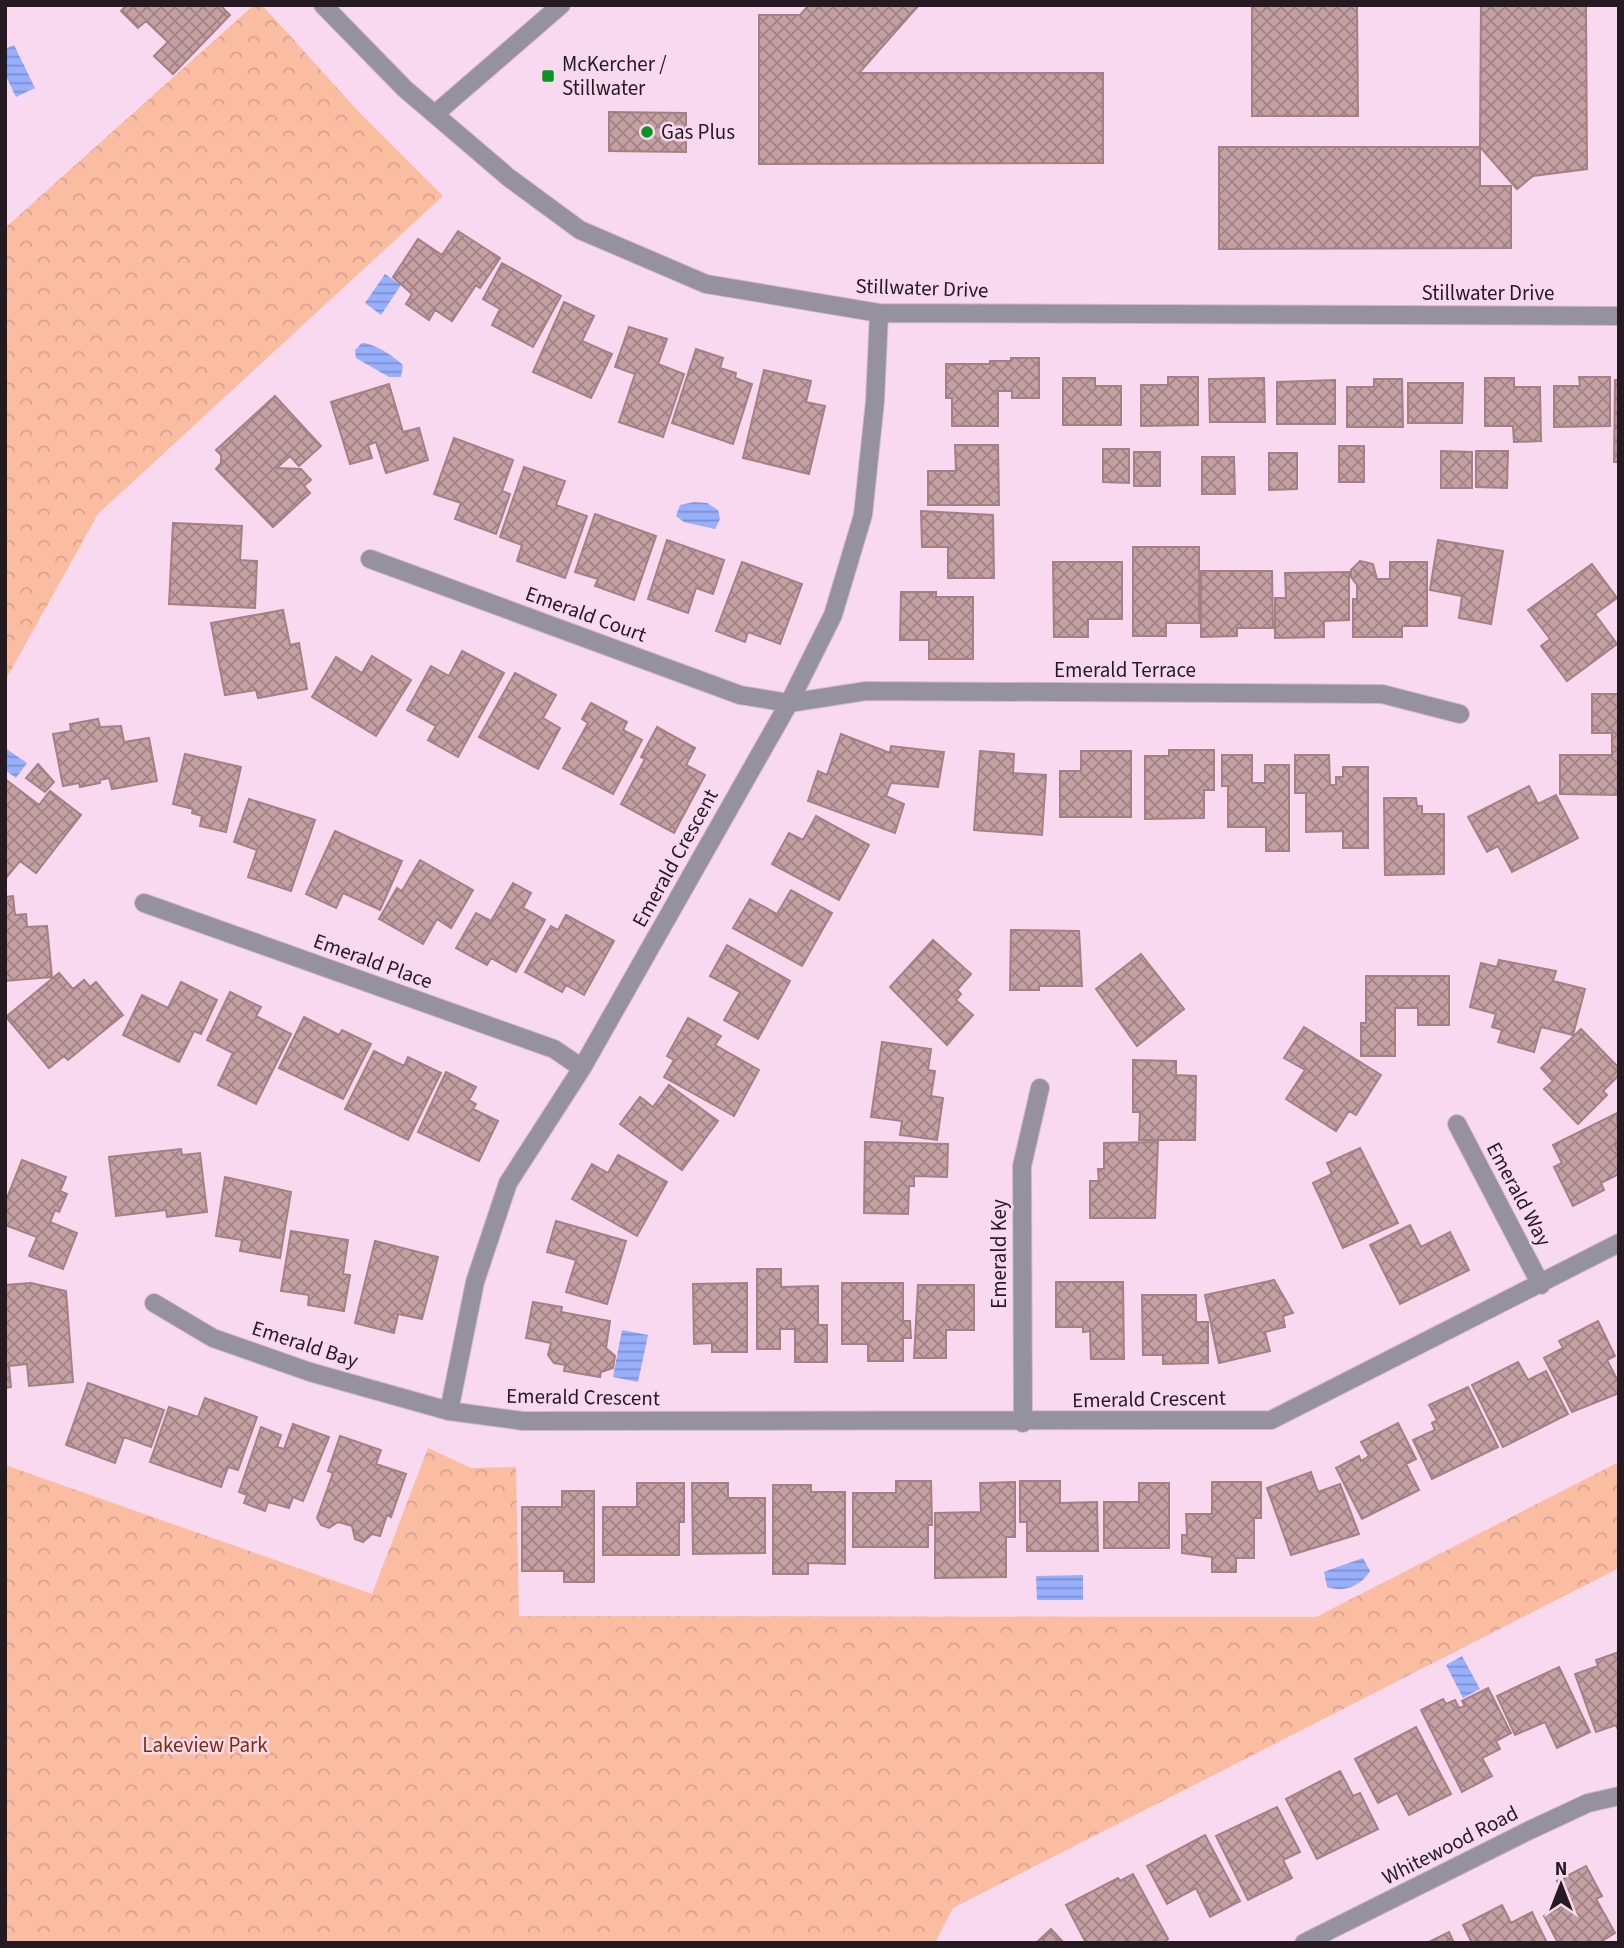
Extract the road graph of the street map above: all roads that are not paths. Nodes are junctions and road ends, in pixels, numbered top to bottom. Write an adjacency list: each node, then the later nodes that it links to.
1 (323, 5): 3 (street, Stillwater Drive)
2 (561, 5): 3 (street)
3 (435, 114): 4 (street, Stillwater Drive)
4 (879, 313): 5 (street, Stillwater Drive); 7 (street, Emerald Crescent)
5 (1619, 316)
6 (370, 559): 7 (street, Emerald Court)
7 (789, 703): 8 (street, Emerald Terrace); 10 (street, Emerald Crescent)
8 (1460, 714)
9 (144, 903): 10 (street, Emerald Place)
10 (582, 1068): 16 (street, Emerald Crescent)
11 (1040, 1088): 17 (street, Emerald Key)
12 (1457, 1124): 14 (street, Emerald Way)
13 (1619, 1243): 14 (street, Emerald Crescent)
14 (1541, 1284): 17 (street, Emerald Crescent)
15 (154, 1303): 16 (street, Emerald Bay)
16 (449, 1410): 17 (street, Emerald Crescent)
17 (1023, 1423)
18 (1619, 1796): 19 (street, Whitewood Road)
19 (1304, 1943)

